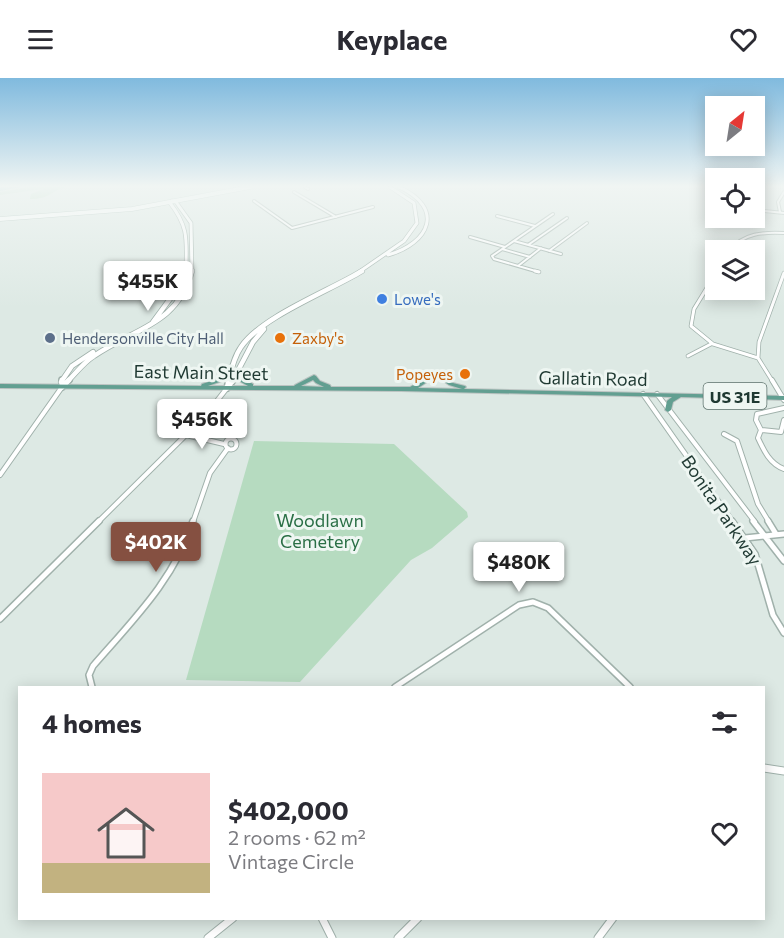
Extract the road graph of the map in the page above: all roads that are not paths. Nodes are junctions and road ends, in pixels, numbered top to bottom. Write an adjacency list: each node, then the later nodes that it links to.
1 (187, 227): 29 (street)
2 (415, 227): 16 (street)
3 (426, 227): 16 (street)
4 (533, 227): 10 (street)
5 (554, 227): 11 (street)
6 (581, 227): 14 (street)
7 (784, 232): 9 (street)
8 (470, 237): 12 (street)
9 (741, 240)
10 (514, 241): 11 (street); 12 (street)
11 (528, 245): 13 (street)
12 (503, 248): 17 (street); 18 (street)
13 (541, 248): 14 (street); 17 (street)
14 (549, 251): 15 (street)
15 (561, 254)
16 (388, 255): 22 (street)
17 (530, 257): 18 (street)
18 (518, 266): 19 (street)
19 (539, 272)
20 (784, 273): 25 (street)
21 (705, 291): 23 (street)
22 (279, 318): 26 (street); 27 (street)
23 (711, 344): 24 (street); 25 (street)
24 (688, 356)
25 (758, 358): 41 (street)
26 (230, 370): 30 (main road); 31 (street)
27 (236, 377): 31 (street); 32 (main road)
28 (0, 386): 29 (main road, East Main Street / US 31E)
29 (62, 387): 30 (main road, East Main Street / US 31E); 49 (street)
30 (194, 388): 31 (main road, East Main Street / US 31E)
31 (227, 388): 32 (main road, East Main Street / US 31E); 47 (street)
32 (261, 388): 33 (main road, East Main Street / US 31E)
33 (289, 388): 34 (main road, East Main Street / US 31E); 34 (main road)
34 (338, 389): 35 (main road, East Main Street / US 31E)
35 (401, 389): 36 (main road, Gallatin Road / US 31E)
36 (411, 389): 37 (main road, Gallatin Road / US 31E); 37 (main road)
37 (476, 390): 38 (main road, Gallatin Road / US 31E)
38 (643, 394): 39 (main road, Gallatin Road / US 31E); 53 (street, Bonita Parkway)
39 (657, 394): 40 (main road, Gallatin Road / US 31E); 43 (street, Bonita Parkway)
40 (682, 395): 41 (main road, Gallatin Road / US 31E); 43 (main road)
41 (784, 398)
42 (784, 408): 45 (street)
43 (668, 410): 52 (street, Bonita Parkway)
44 (784, 420): 45 (street)
45 (760, 430): 48 (street)
46 (724, 434): 50 (street)
47 (186, 435): 55 (street); 57 (street)
48 (784, 469)
49 (0, 475)
50 (776, 534): 51 (street); 52 (street)
51 (784, 534)
52 (764, 535): 53 (street); 54 (street, Bonita Parkway)
53 (745, 538): 56 (street, Bonita Parkway)
54 (784, 561)
55 (0, 619)
56 (784, 633)
57 (92, 686)
58 (397, 686): 59 (street)
59 (629, 686)
60 (765, 768): 61 (street)
61 (784, 771)
62 (230, 920): 66 (street)
63 (323, 920): 67 (street)
64 (416, 920): 68 (street)
65 (612, 920): 69 (street)
66 (208, 938)
67 (332, 938)
68 (398, 938)
69 (598, 938)

